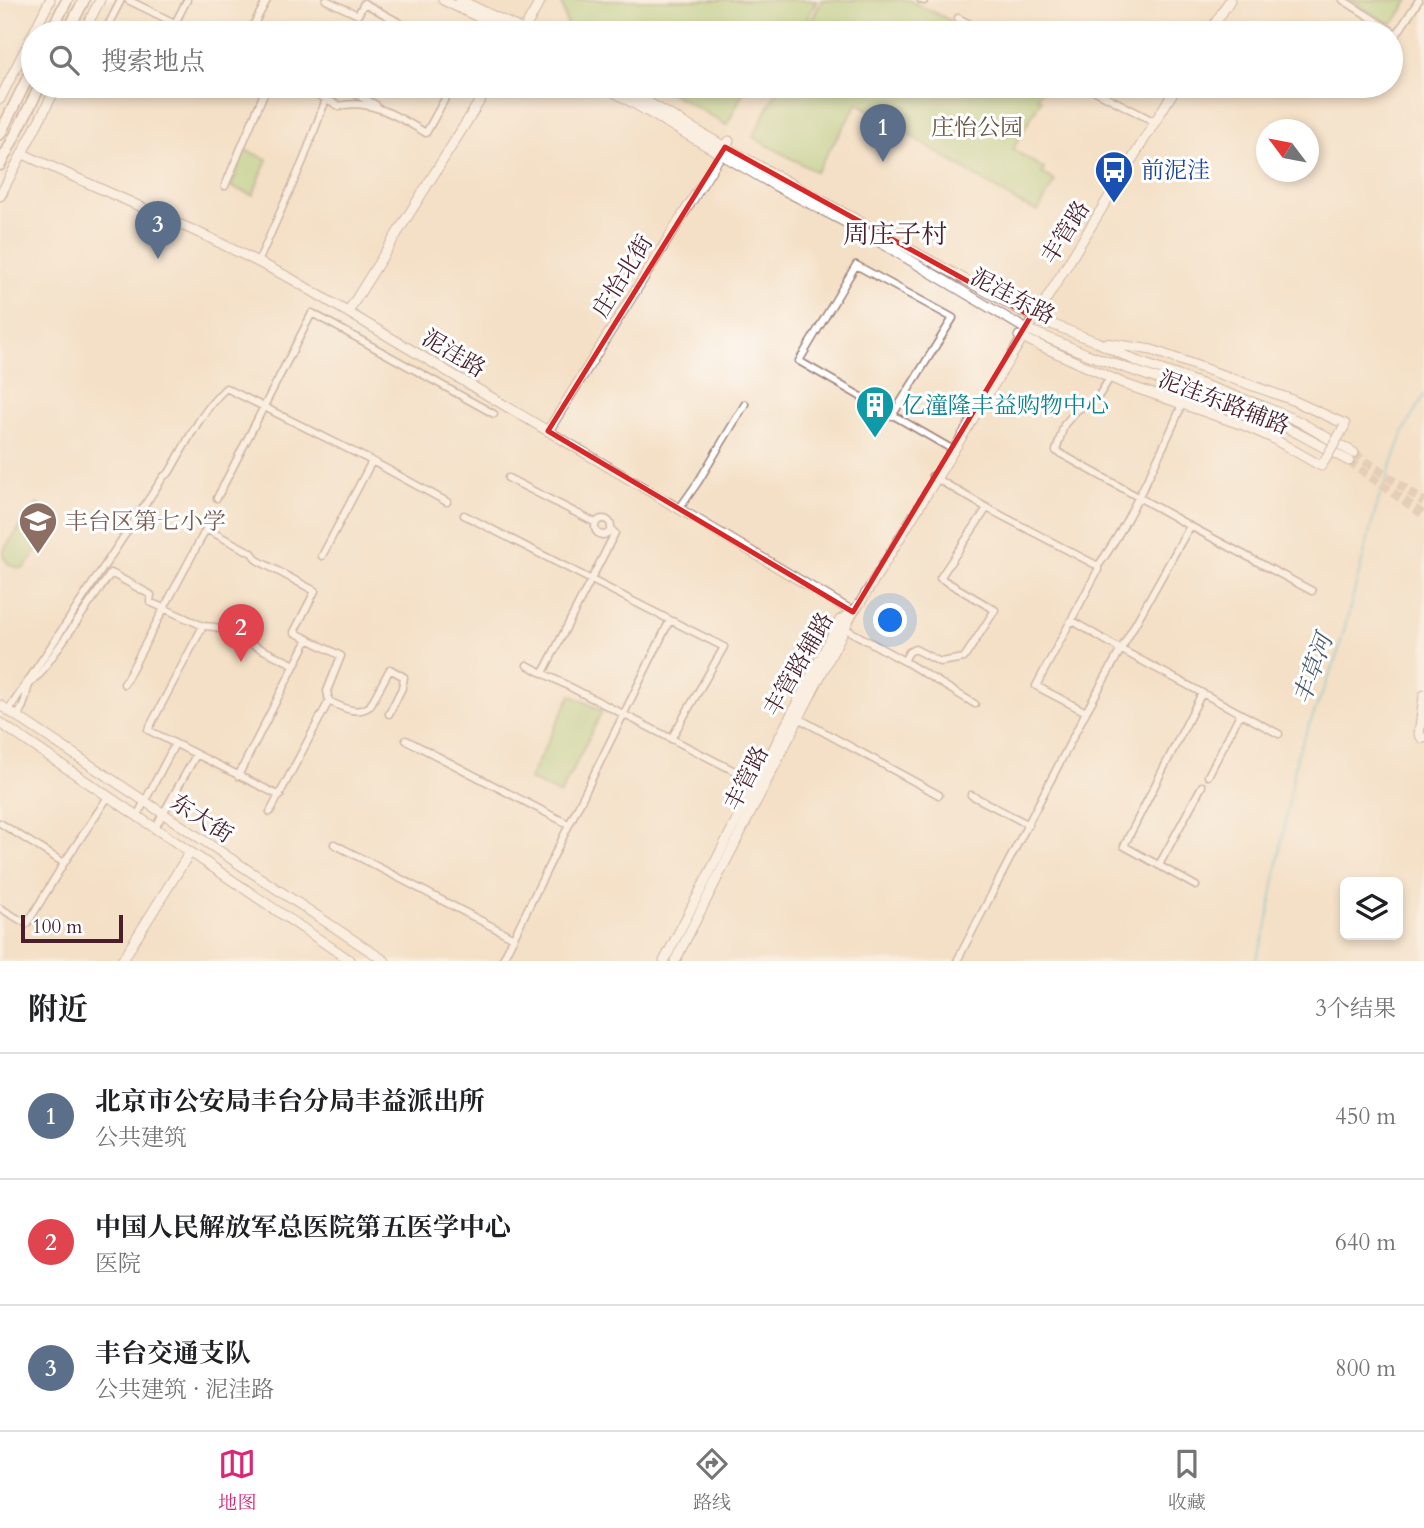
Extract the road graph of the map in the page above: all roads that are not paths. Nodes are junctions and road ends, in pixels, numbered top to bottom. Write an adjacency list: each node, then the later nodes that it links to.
1 (50, 0): 18 (main road)
2 (67, 0): 19 (highway)
3 (84, 0): 20 (highway)
4 (100, 0): 21 (main road)
5 (121, 0): 22 (street)
6 (128, 0): 23 (street)
7 (187, 0): 24 (street)
8 (267, 0): 25 (street)
9 (326, 0): 26 (street)
10 (443, 0): 27 (main road)
11 (460, 0): 28 (main road)
12 (541, 0): 29 (main road)
13 (1223, 0): 31 (main road)
14 (1230, 0): 32 (main road)
15 (1343, 0): 33 (street)
16 (1419, 0): 34 (street)
17 (958, 18): 30 (street)
18 (39, 21)
19 (56, 21)
20 (73, 21)
21 (89, 21)
22 (110, 21)
23 (171, 21)
24 (176, 21)
25 (256, 21)
26 (396, 21)
27 (486, 21)
28 (503, 21)
29 (530, 21)
30 (964, 21)
31 (1210, 21)
32 (1217, 21)
33 (1376, 21)
34 (1403, 25)
35 (21, 57): 48 (main road)
36 (21, 91): 52 (highway)
37 (34, 98): 55 (highway)
38 (51, 98): 54 (main road)
39 (262, 98): 56 (street)
40 (363, 98): 50 (street)
41 (445, 98): 50 (street)
42 (482, 98): 59 (main road)
43 (627, 98): 53 (main road, 泥洼东路)
44 (640, 98): 53 (main road, 泥洼东路)
45 (1109, 98): 51 (street)
46 (1164, 98): 51 (main road, 丰管路)
47 (1170, 98): 60 (main road, 丰管路)
48 (0, 99)
49 (326, 99): 50 (street); 58 (street)
50 (383, 109)
51 (1151, 120): 60 (main road, 丰管路)
52 (0, 134)
53 (725, 148): 60 (main road, 泥洼东路); 61 (main road, 泥洼东路); 69 (main road, 庄怡北街)
54 (23, 154): 57 (main road); 58 (main road, 泥洼路)
55 (0, 165)
56 (225, 187)
57 (1, 195)
58 (258, 262): 59 (main road, 泥洼路)
59 (348, 312): 69 (main road, 泥洼路)
60 (1033, 317): 61 (main road, 丰管路); 62 (main road, 泥洼东路)
61 (1023, 333): 62 (main road, 泥洼东路); 65 (main road, 泥洼东路辅路); 70 (main road, 丰管路); 72 (main road, 丰管路)
62 (1097, 342): 65 (main road, 泥洼东路辅路, bridge)
63 (1108, 381): 74 (street)
64 (746, 404): 78 (street)
65 (1182, 404): 74 (street)
66 (264, 407): 67 (street); 71 (street); 75 (street); 105 (street)
67 (494, 414)
68 (892, 416): 68 (street); 70 (street)
69 (548, 431): 78 (main road, 泥洼路)
70 (950, 448): 72 (main road, 丰管路)
71 (372, 461): 76 (street); 83 (street)
72 (934, 477): 77 (street); 88 (main road, 丰管路)
73 (508, 478): 80 (street)
74 (1138, 497): 81 (street); 84 (street)
75 (216, 498)
76 (447, 502)
77 (987, 508): 84 (street); 95 (street)
78 (678, 509): 88 (main road, 泥洼路)
79 (464, 515): 85 (street)
80 (596, 523): 82 (street); 82 (street)
81 (1190, 526): 86 (street); 94 (street)
82 (611, 530): 85 (street)
83 (323, 556)
84 (1098, 566): 90 (street)
85 (590, 580): 89 (street); 98 (street)
86 (1312, 591)
87 (164, 609): 91 (street); 93 (street); 99 (street); 105 (street)
88 (853, 612): 92 (main road, 丰管路); 102 (main road, 丰管路辅路)
89 (670, 620): 108 (street); 114 (street)
90 (1071, 620): 94 (street); 106 (street)
91 (203, 626): 96 (street); 116 (street)
92 (844, 628): 95 (street); 110 (main road, 丰管路)
93 (308, 639): 96 (street); 103 (street)
94 (1120, 649): 100 (street); 106 (street)
95 (904, 661): 104 (street)
96 (295, 664): 118 (street)
97 (527, 665): 98 (street)
98 (543, 673): 108 (street)
99 (124, 684)
100 (1202, 693): 109 (street); 137 (street)
101 (1424, 695): 113 (main road)
102 (800, 696): 110 (main road); 120 (main road, 丰管路辅路)
103 (328, 701): 107 (street); 124 (street)
104 (975, 704)
105 (8, 711): 126 (main road, 东大街)
106 (1086, 712): 132 (street)
107 (389, 714)
108 (623, 714): 114 (street); 131 (street)
109 (1240, 714): 112 (street); 119 (street)
110 (799, 717): 122 (street); 141 (main road, 丰管路)
111 (0, 723): 125 (main road, 东大街)
112 (1279, 734)
113 (1424, 738)
114 (671, 739): 120 (street)
115 (406, 740): 131 (street)
116 (175, 744): 117 (street); 126 (street)
117 (196, 755): 118 (street); 128 (street)
118 (238, 775): 124 (street)
119 (1209, 776)
120 (756, 782): 146 (main road, 丰管路辅路)
121 (1202, 786): 137 (street)
122 (939, 795)
123 (971, 795): 132 (street)
124 (280, 796): 127 (street)
125 (108, 797): 129 (main road, 东大街); 136 (street)
126 (144, 803): 128 (main road, 东大街); 129 (street)
127 (270, 813)
128 (163, 815): 133 (street); 144 (main road, 东大街)
129 (137, 816): 133 (main road, 东大街)
130 (0, 823): 136 (street)
131 (568, 824): 140 (street)
132 (1028, 825): 148 (street)
133 (155, 828): 135 (main road, 东大街)
134 (334, 844): 140 (street)
135 (190, 852): 142 (main road); 143 (main road, 东大街)
136 (64, 863): 139 (street)
137 (1159, 865): 138 (street)
138 (1196, 886)
139 (0, 908)
140 (514, 938): 145 (street)
141 (681, 949): 146 (main road); 147 (main road, 丰管路)
142 (122, 961)
143 (351, 961)
144 (384, 961)
145 (502, 961)
146 (665, 961)
147 (675, 961)
148 (957, 961)

